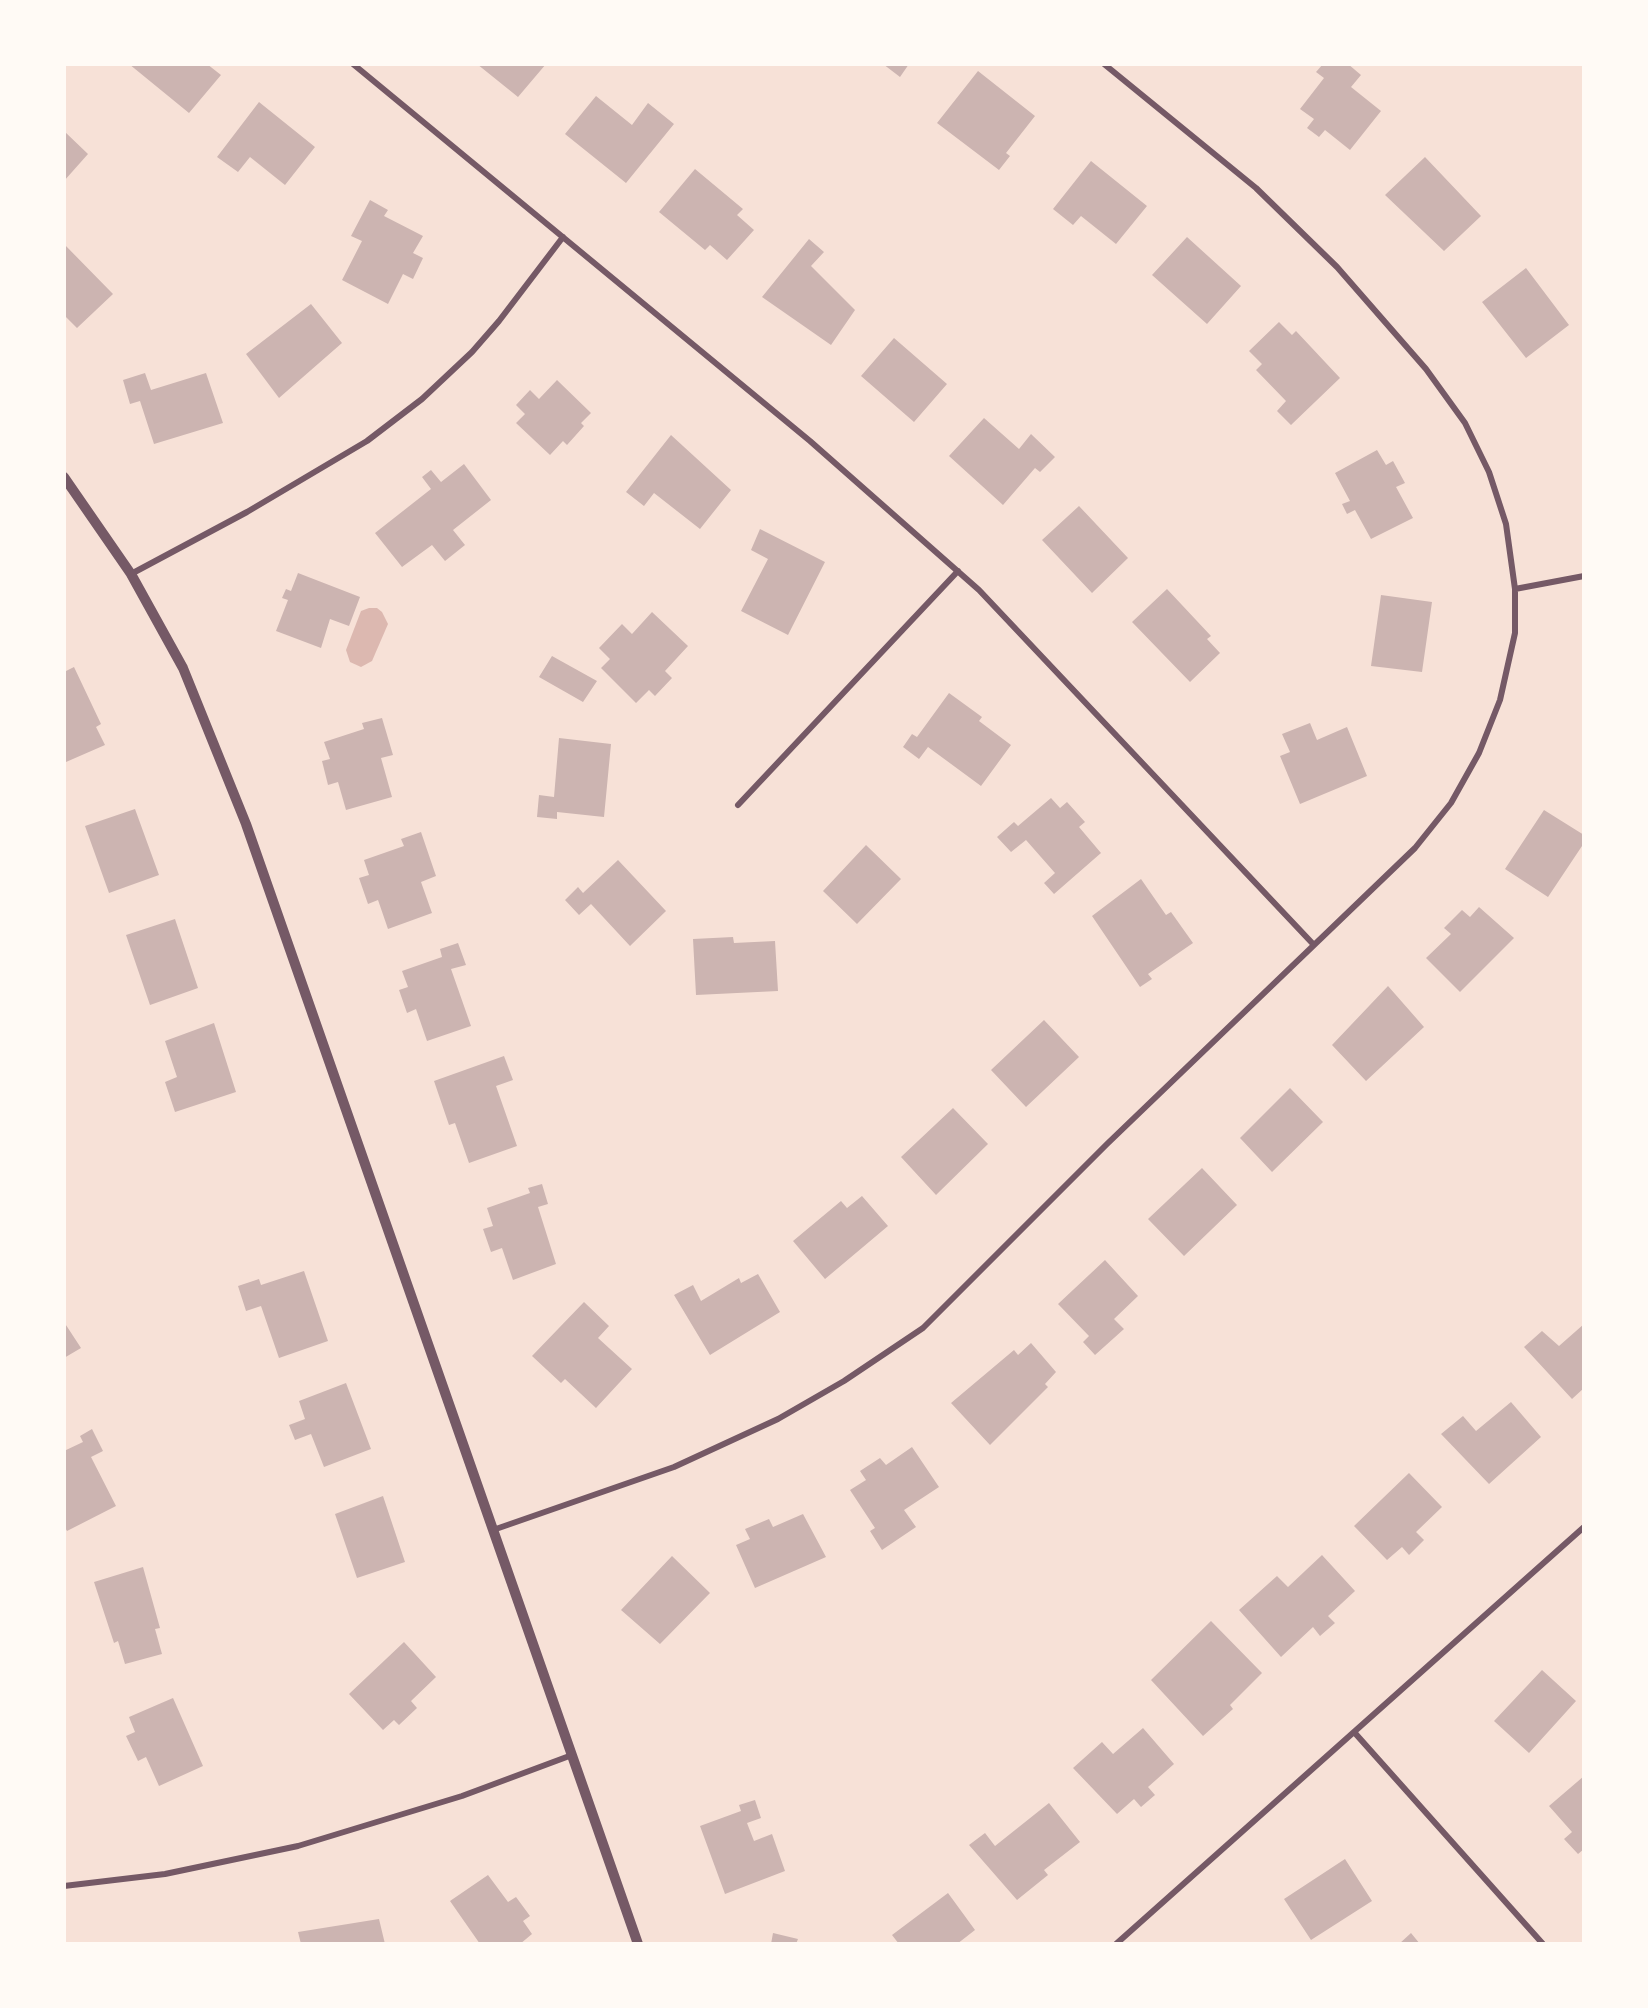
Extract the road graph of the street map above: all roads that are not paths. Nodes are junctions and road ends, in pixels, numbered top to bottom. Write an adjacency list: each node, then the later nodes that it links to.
1 (353, 64): 3 (street)
2 (1104, 64): 8 (street)
3 (563, 237): 5 (street); 6 (street)
4 (64, 477): 6 (street)
5 (958, 571): 9 (street); 10 (street)
6 (131, 574): 12 (street)
7 (1584, 576): 8 (street)
8 (1515, 589): 10 (street)
9 (738, 805)
10 (1314, 945): 12 (street)
11 (1584, 1527): 13 (street)
12 (493, 1530): 14 (street)
13 (1354, 1732): 17 (street); 18 (street)
14 (572, 1755): 15 (street); 16 (street)
15 (64, 1886)
16 (638, 1944)
17 (1116, 1944)
18 (1543, 1944)

